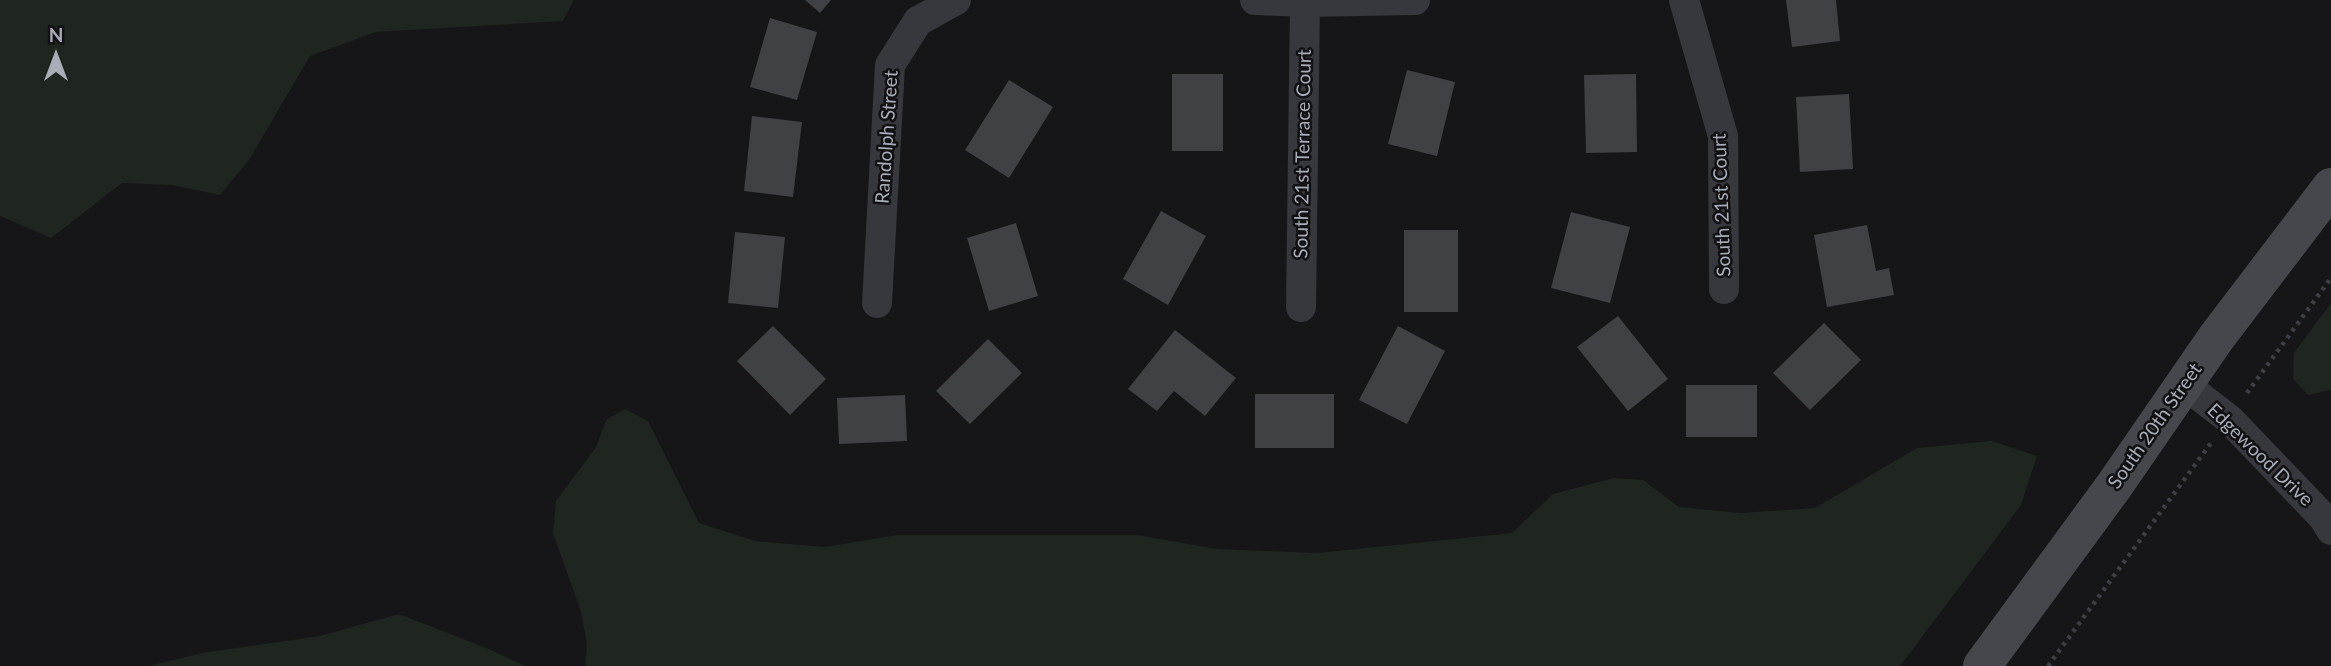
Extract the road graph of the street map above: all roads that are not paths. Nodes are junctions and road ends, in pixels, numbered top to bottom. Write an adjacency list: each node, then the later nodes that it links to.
1 (956, 0): 8 (street, Randolph Street)
2 (1255, 0): 5 (street)
3 (1415, 0): 5 (street)
4 (1685, 0): 7 (street, South 21st Court)
5 (1305, 2): 9 (street, South 21st Terrace Court)
6 (2331, 187): 10 (main road, South 20th Street)
7 (1724, 289)
8 (877, 303)
9 (1301, 307)
10 (2185, 385): 11 (street, Edgewood Drive); 12 (main road, South 20th Street)
11 (2331, 530)
12 (1982, 666)

